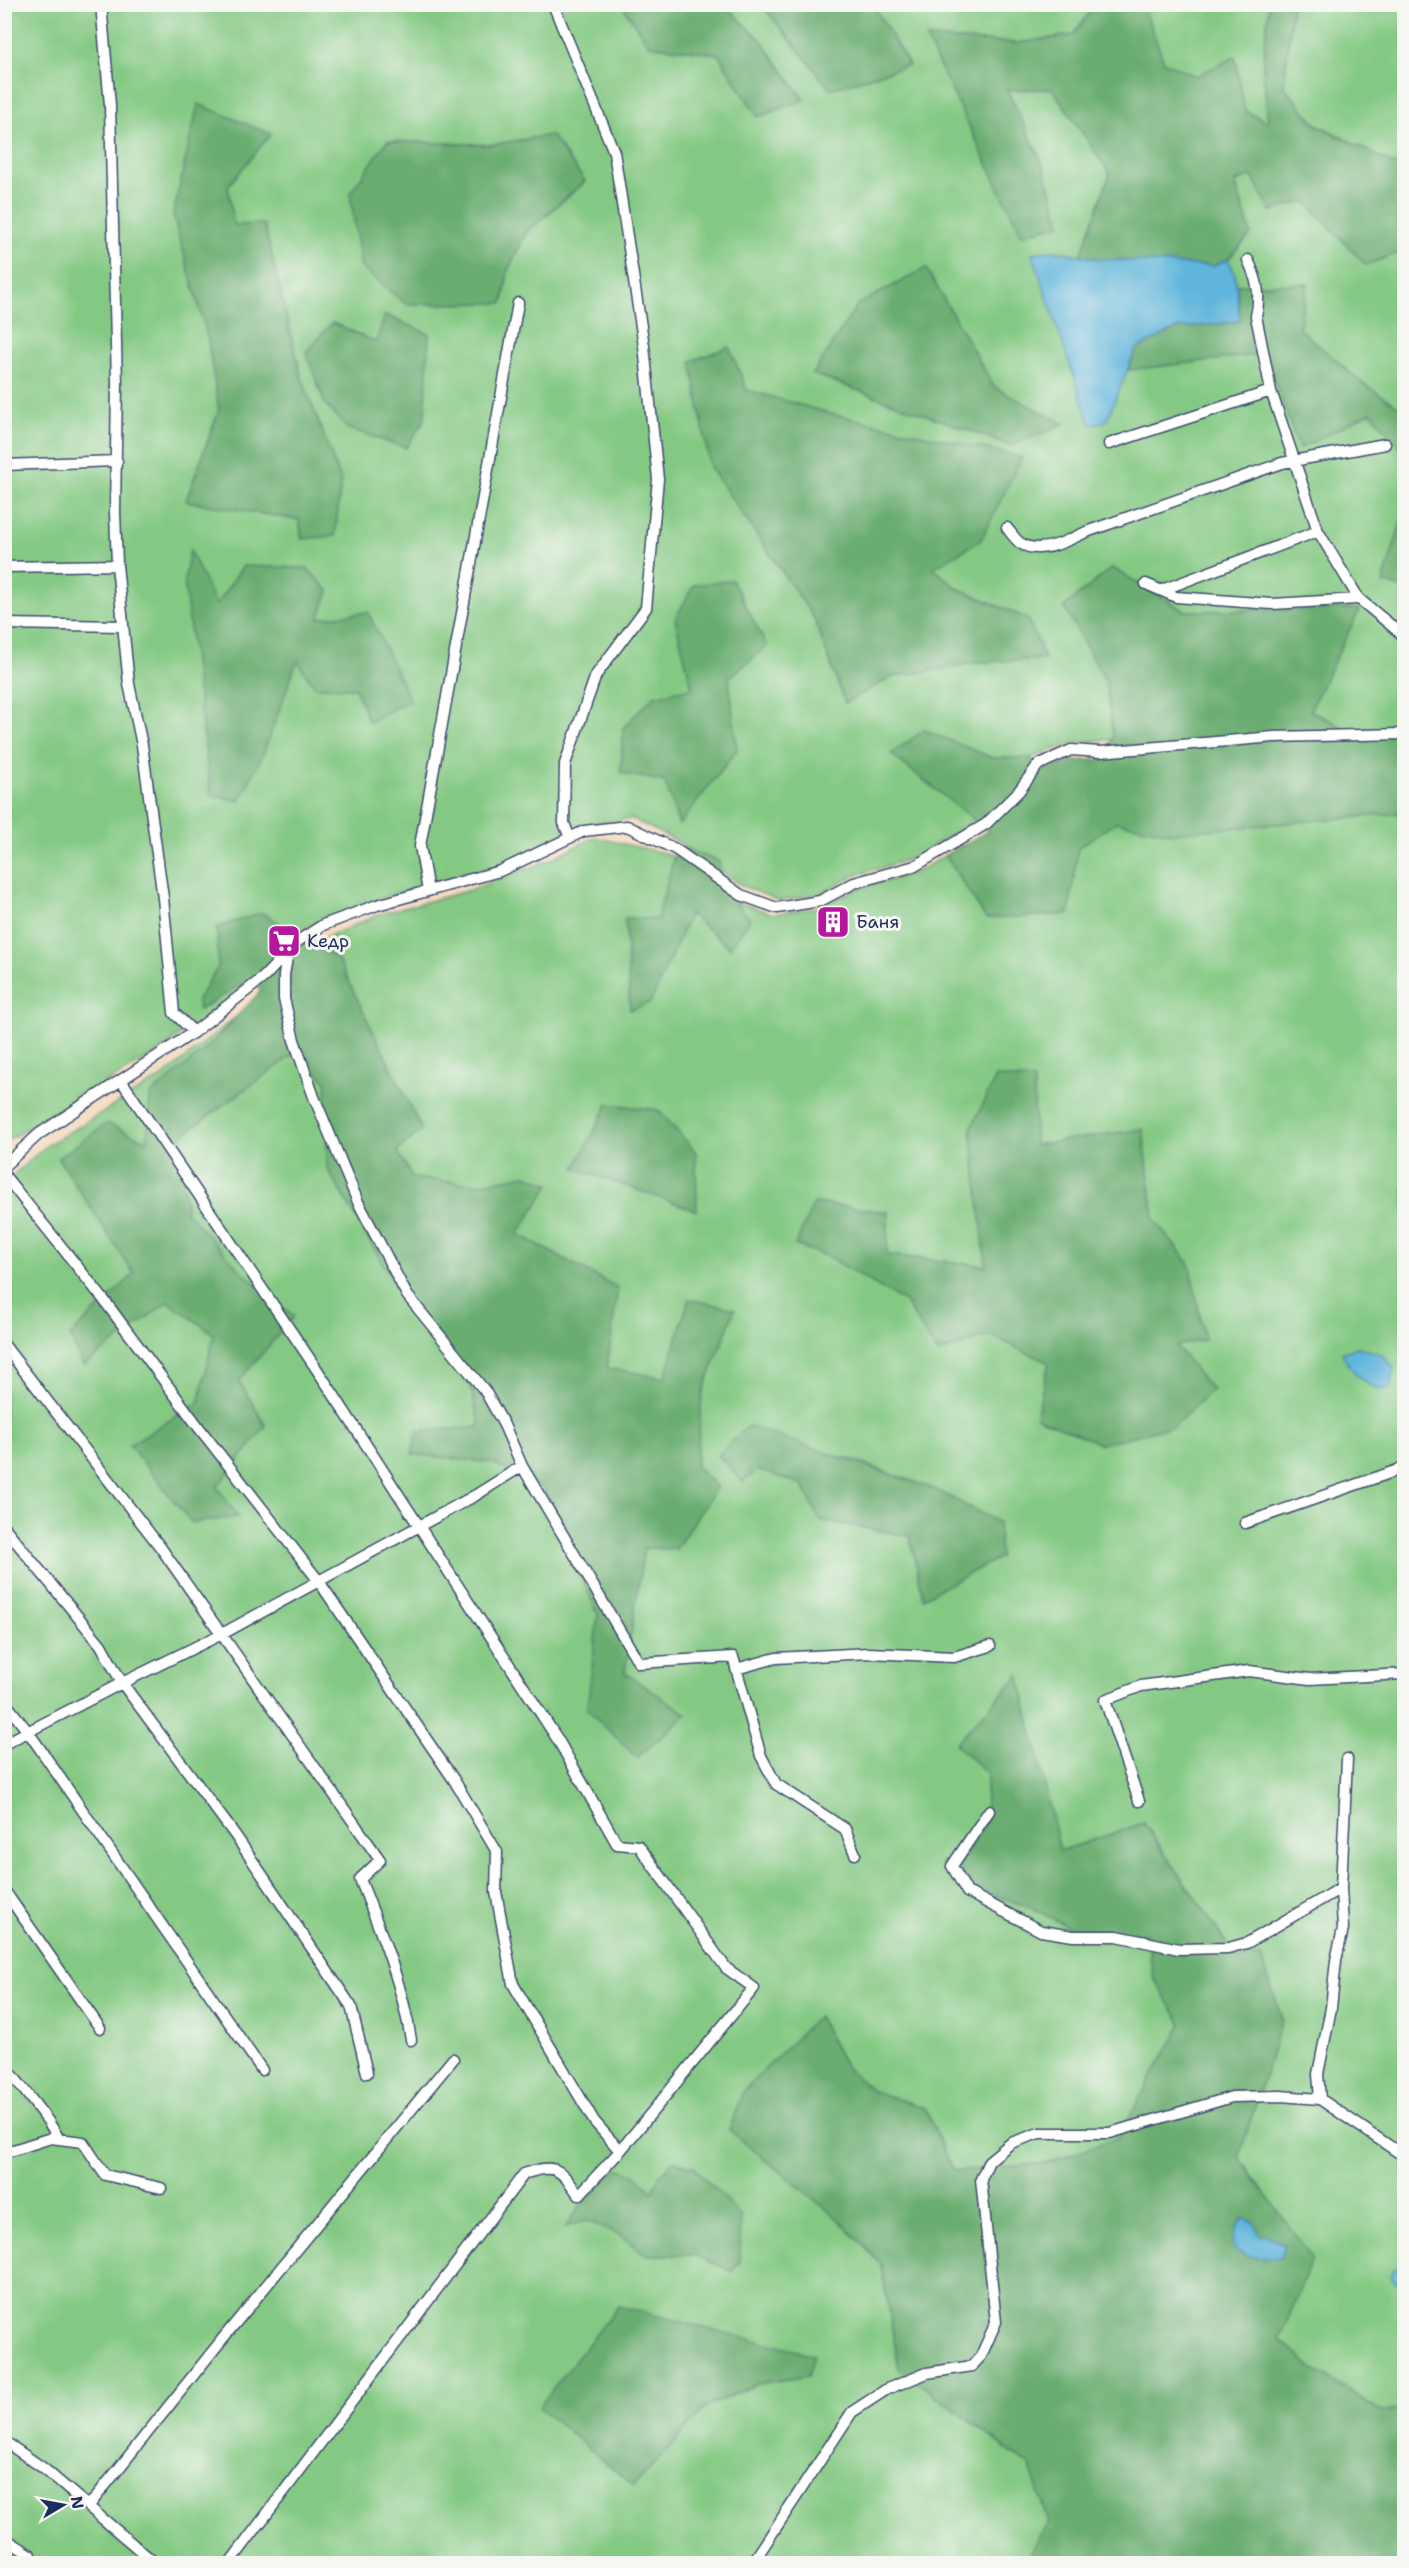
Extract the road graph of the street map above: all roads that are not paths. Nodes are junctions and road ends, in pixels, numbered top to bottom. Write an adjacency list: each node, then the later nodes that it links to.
1 (101, 4): 8 (street)
2 (553, 4): 22 (street)
3 (1248, 260): 5 (street)
4 (518, 303): 23 (street)
5 (1271, 391): 6 (street); 9 (street)
6 (1109, 444)
7 (1386, 444): 9 (street)
8 (117, 460): 10 (street); 13 (street)
9 (1295, 460): 11 (street); 12 (street)
10 (4, 465)
11 (1006, 528)
12 (1318, 531): 16 (street); 17 (street)
13 (117, 565): 14 (street); 19 (street)
14 (4, 567)
15 (1146, 584): 16 (street)
16 (1162, 590): 17 (street)
17 (1359, 599): 20 (street)
18 (4, 624): 19 (street)
19 (122, 626): 25 (street)
20 (1404, 636)
21 (1404, 734): 22 (street)
22 (570, 838): 23 (street)
23 (428, 891): 24 (street)
24 (288, 951): 25 (street); 30 (street)
25 (194, 1032): 26 (street)
26 (121, 1080): 27 (street); 33 (street)
27 (4, 1166)
28 (4, 1176): 35 (street)
29 (4, 1346): 36 (street)
30 (522, 1466): 33 (street); 38 (street)
31 (1404, 1468): 32 (street)
32 (1245, 1523)
33 (417, 1525): 35 (street); 58 (street)
34 (4, 1527): 40 (street)
35 (318, 1580): 36 (street); 58 (street)
36 (222, 1634): 40 (street); 51 (street)
37 (990, 1646): 38 (street)
38 (736, 1669): 47 (street)
39 (1404, 1674): 45 (street)
40 (122, 1683): 42 (street); 55 (street)
41 (4, 1701): 42 (street)
42 (30, 1733): 43 (street); 54 (street)
43 (4, 1744)
44 (1347, 1759): 48 (street)
45 (1139, 1801)
46 (989, 1811): 48 (street)
47 (855, 1854)
48 (1341, 1888): 56 (street)
49 (4, 1890): 50 (street)
50 (100, 2028)
51 (411, 2040)
52 (453, 2059): 63 (street)
53 (4, 2064): 57 (street)
54 (262, 2070)
55 (367, 2073)
56 (1320, 2099): 59 (street); 68 (street)
57 (59, 2139): 60 (street); 61 (street)
58 (620, 2151): 67 (street)
59 (1404, 2152)
60 (4, 2153)
61 (161, 2188)
62 (4, 2441): 63 (street)
63 (88, 2507): 66 (street)
64 (4, 2538): 65 (street)
65 (31, 2555)
66 (156, 2564)
67 (230, 2564)
68 (752, 2564)

